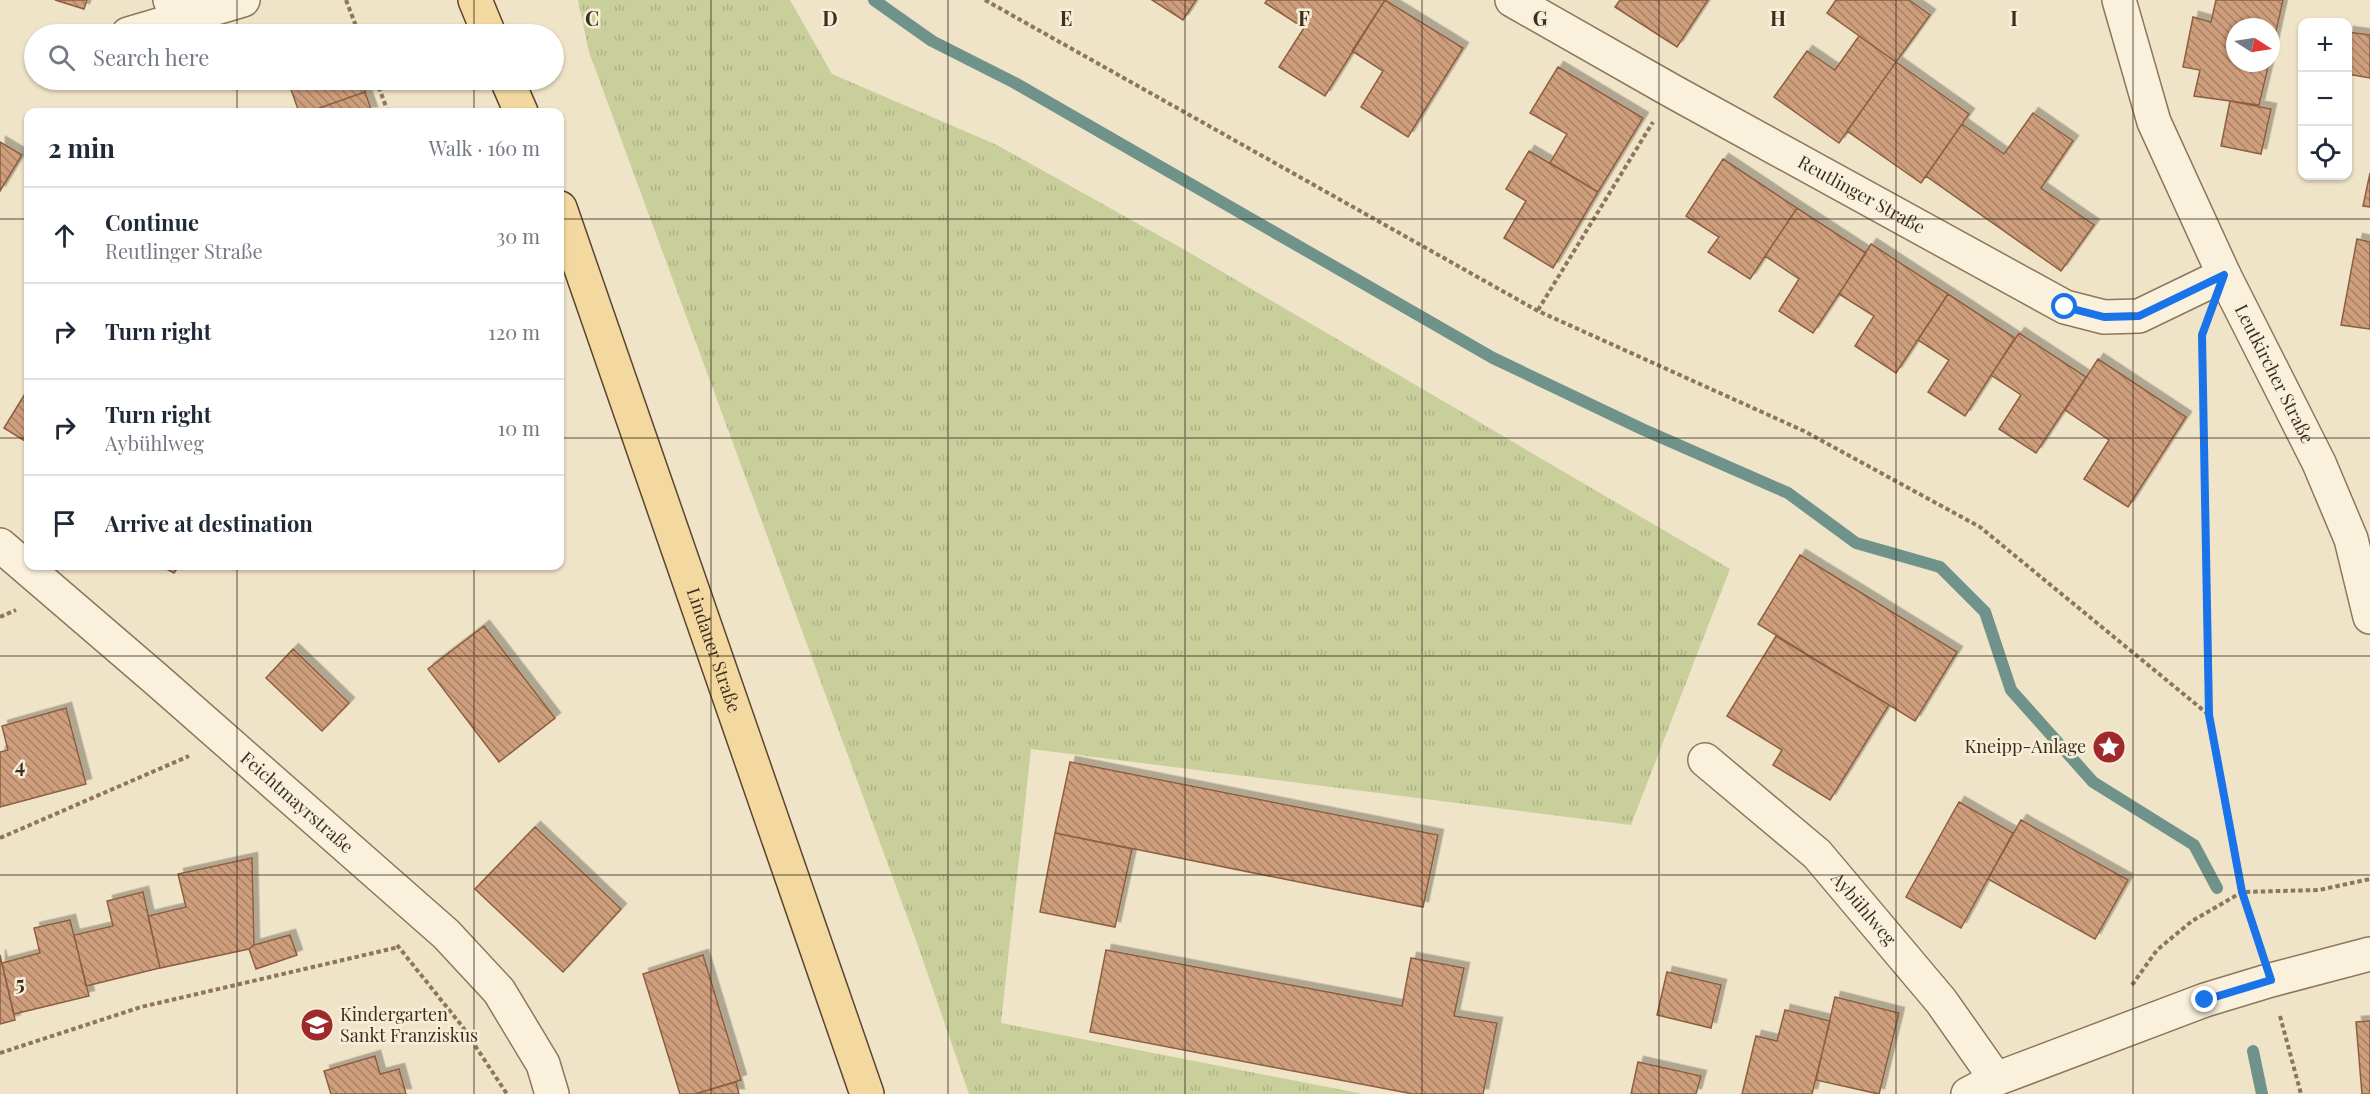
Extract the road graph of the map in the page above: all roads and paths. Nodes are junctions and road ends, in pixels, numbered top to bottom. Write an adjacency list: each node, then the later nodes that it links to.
1 (243, 0): 7 (street)
2 (346, 0): 9 (path)
3 (475, 0): 10 (main road)
4 (985, 0): 18 (path)
5 (1512, 0): 13 (street, Reutlinger Straße)
6 (2119, 0): 17 (street, Leutkircher Straße)
7 (175, 9): 8 (street)
8 (147, 24)
9 (355, 24)
10 (485, 24)
11 (380, 90): 14 (path)
12 (511, 90): 15 (main road)
13 (1672, 91): 17 (street, Reutlinger Straße); 18 (path)
14 (386, 108)
15 (519, 108)
16 (564, 220): 42 (main road, Lindauer Straße)
17 (2224, 275): 24 (street, Leutkircher Straße); 25 (path)
18 (1538, 311): 25 (path)
19 (0, 545): 20 (street, Feichtmayrstraße)
20 (24, 566)
21 (29, 570): 26 (street, Feichtmayrstraße)
22 (8, 602): 23 (path)
23 (17, 609)
24 (2370, 617)
25 (2209, 715): 32 (path)
26 (222, 736): 28 (path); 41 (street, Feichtmayrstraße)
27 (180, 749): 28 (path)
28 (189, 757): 30 (path)
29 (1705, 759): 39 (street, Aybühlweg)
30 (0, 838)
31 (2370, 879): 32 (path)
32 (2242, 892): 36 (path); 37 (path)
33 (390, 939): 34 (path)
34 (399, 947): 38 (path); 40 (path)
35 (2370, 954): 36 (street, Aybühlweg)
36 (2271, 980): 37 (street, Aybühlweg); 43 (path)
37 (2113, 1035): 39 (street, Aybühlweg)
38 (0, 1053)
39 (1982, 1087)
40 (507, 1094)
41 (552, 1094)
42 (867, 1094)
43 (2301, 1094)

